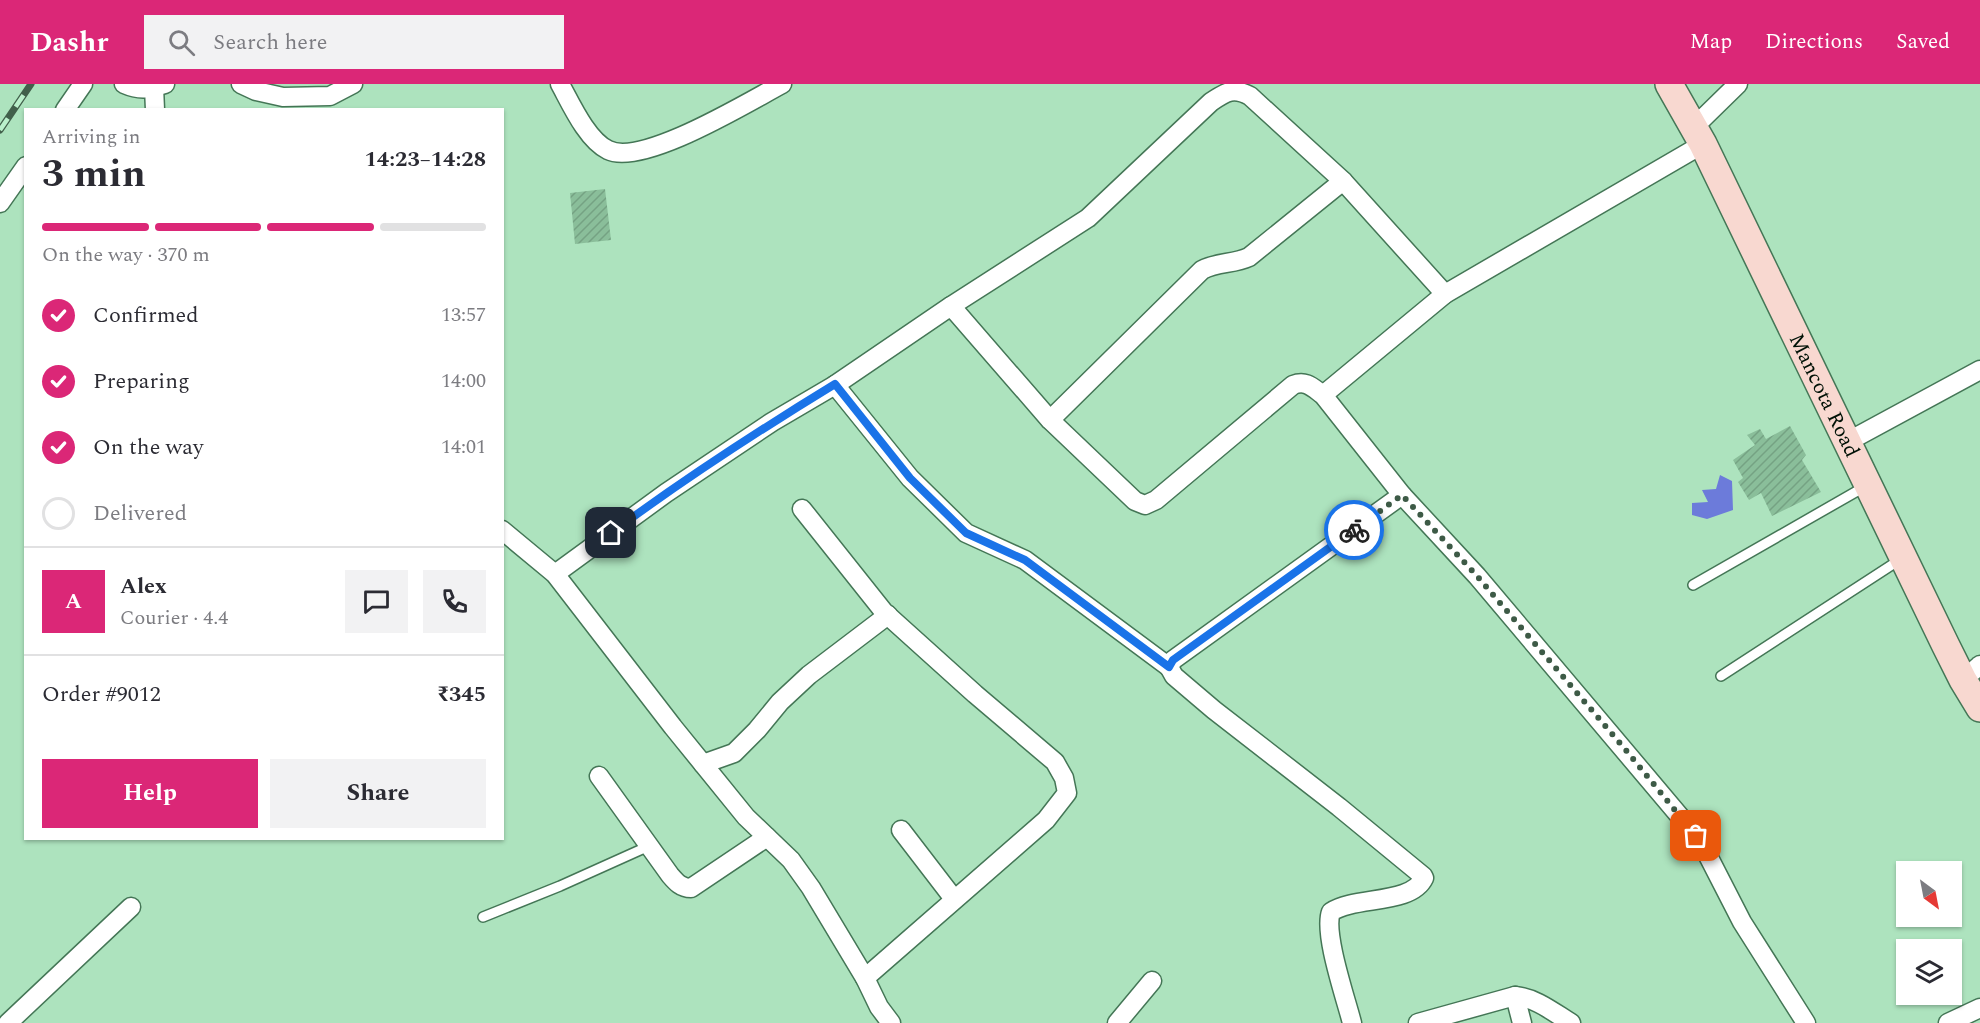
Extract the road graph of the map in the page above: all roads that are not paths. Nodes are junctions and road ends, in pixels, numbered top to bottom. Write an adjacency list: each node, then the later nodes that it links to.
1 (83, 84): 13 (street)
2 (124, 84): 9 (street)
3 (241, 84): 10 (street)
4 (353, 84): 12 (street)
5 (560, 84): 11 (street)
6 (782, 84): 11 (street)
7 (1669, 84): 15 (main road, Mancota Road)
8 (1738, 84): 15 (street)
9 (160, 86): 14 (street)
10 (287, 91): 12 (street)
11 (751, 91)
12 (334, 103)
13 (66, 108)
14 (155, 108)
15 (1698, 135): 19 (street); 25 (main road, Mancota Road)
16 (24, 169): 18 (street)
17 (1343, 181): 19 (street); 20 (street); 24 (street)
18 (0, 203)
19 (1445, 294): 23 (street)
20 (951, 306): 22 (street); 24 (street)
21 (1980, 370): 25 (street)
22 (835, 384): 31 (street); 34 (street)
23 (1323, 395): 24 (street); 27 (street)
24 (1050, 420)
25 (1847, 442): 26 (main road, Mancota Road)
26 (1868, 485): 30 (main road, Mancota Road); 32 (lane)
27 (1402, 495): 34 (street); 57 (street)
28 (802, 509): 33 (street)
29 (504, 532): 31 (street)
30 (1903, 557): 35 (main road, Mancota Road); 36 (lane)
31 (555, 574): 38 (street)
32 (1693, 585)
33 (888, 615): 38 (street); 43 (street)
34 (1169, 667): 53 (street)
35 (1971, 673): 37 (main road, Mancota Road)
36 (1721, 676)
37 (1980, 708)
38 (703, 764): 41 (street)
39 (599, 776): 42 (street)
40 (901, 830): 43 (street)
41 (767, 837): 42 (street); 46 (street)
42 (649, 846): 45 (lane)
43 (954, 899): 46 (street)
44 (131, 907): 50 (street)
45 (483, 917)
46 (865, 978): 51 (street)
47 (1152, 981): 52 (street)
48 (1515, 996): 54 (street); 55 (street); 56 (street)
49 (1979, 1011): 58 (street)
50 (8, 1023)
51 (891, 1023)
52 (1117, 1023)
53 (1352, 1023)
54 (1418, 1023)
55 (1522, 1023)
56 (1571, 1023)
57 (1806, 1023)
58 (1948, 1023)

